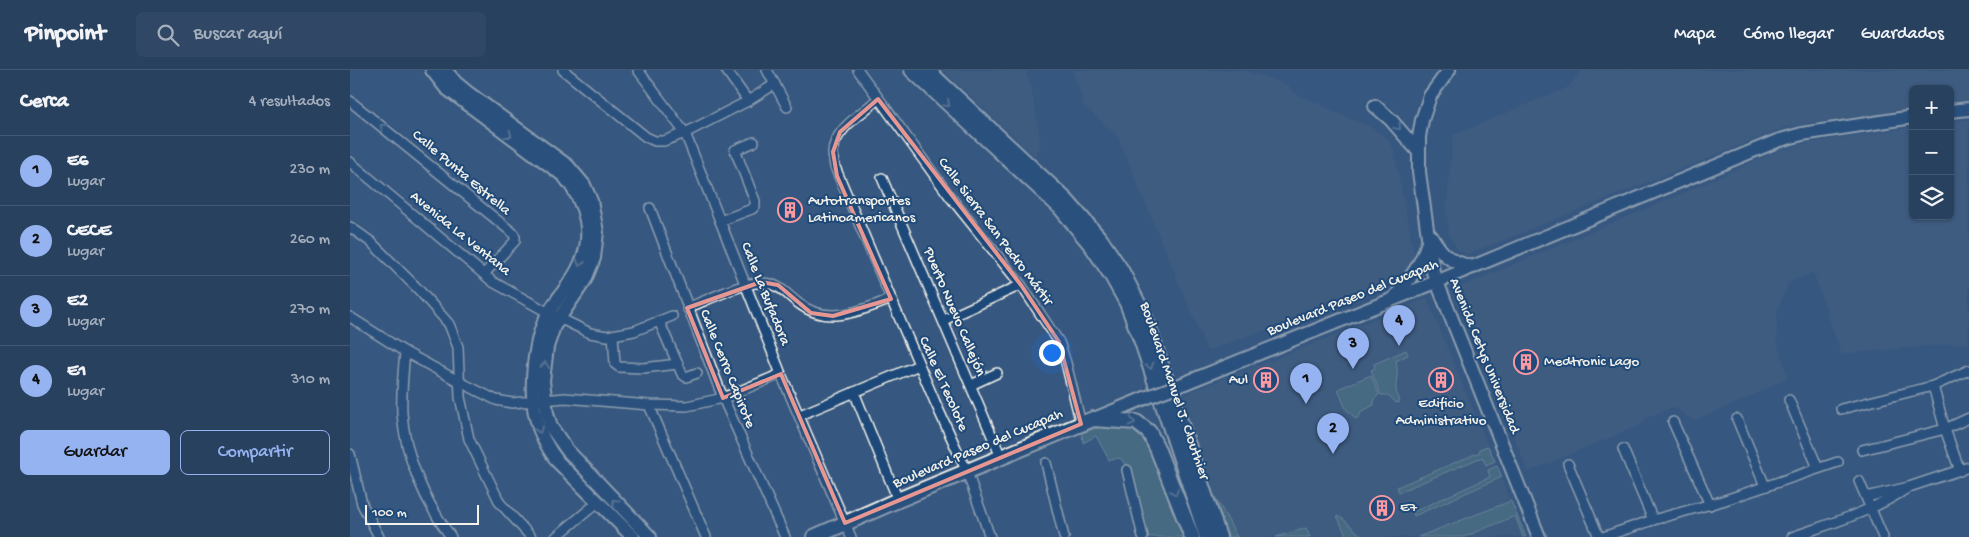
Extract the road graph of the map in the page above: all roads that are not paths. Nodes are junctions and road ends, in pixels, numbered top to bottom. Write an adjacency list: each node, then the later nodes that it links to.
1 (432, 70): 37 (main road, one-way to 37)
2 (445, 70): 37 (main road)
3 (563, 70): 20 (street)
4 (638, 70): 20 (street, Calle La Bufadora)
5 (726, 70): 14 (street)
6 (767, 70): 11 (street)
7 (858, 70): 12 (street, Calle Sierra San Pedro Mártir)
8 (912, 70): 102 (main road, Boulevard Manuel J. Clouthier, one-way to 102)
9 (927, 70): 103 (main road, Boulevard Manuel J. Clouthier)
10 (1450, 70): 22 (main road, Avenida Cetys Universidad)
11 (776, 84): 14 (street); 16 (street)
12 (878, 99): 33 (street, Calle Sierra San Pedro Mártir); 35 (street, Calle El Tecolote)
13 (350, 101): 30 (street, Calle Punta Estrella, one-way to 13)
14 (748, 101): 20 (street)
15 (1375, 106): 22 (main road, one-way to 22)
16 (787, 107)
17 (1969, 109): 18 (main road)
18 (1954, 111)
19 (1909, 118): 29 (main road, Boulevard Paseo del Cucapah)
20 (685, 133): 26 (street, Calle La Bufadora)
21 (754, 142): 26 (street)
22 (1418, 151): 28 (main road, Avenida Cetys Universidad)
23 (350, 162): 30 (street, Avenida La Ventana)
24 (882, 178): 40 (street, Puerto Nuevo Callejón)
25 (650, 208): 36 (street, Calle Cerro Capirote)
26 (720, 221): 32 (street, Calle La Bufadora)
27 (350, 227): 50 (street)
28 (1428, 235): 29 (main road); 31 (main road, Avenida Cetys Universidad); 34 (main road)
29 (1473, 267): 31 (main road, Boulevard Paseo del Cucapah)
30 (484, 274): 37 (street, Avenida La Ventana)
31 (1436, 282): 34 (main road, Boulevard Paseo del Cucapah); 104 (main road, Avenida Cetys Universidad)
32 (747, 285): 35 (street); 36 (street); 49 (street, Calle La Bufadora)
33 (1021, 285): 40 (street); 63 (street, Calle Sierra San Pedro Mártir)
34 (1395, 298): 63 (main road, Boulevard Paseo del Cucapah, bridge)
35 (891, 299): 45 (street, Calle El Tecolote)
36 (687, 308): 54 (street, Calle Cerro Capirote)
37 (554, 315): 42 (street, Avenida La Ventana); 55 (main road, one-way to 37); 57 (main road)
38 (672, 316): 41 (street, Avenida La Ventana)
39 (350, 318): 43 (street)
40 (944, 320): 51 (street, Puerto Nuevo Callejón)
41 (659, 321): 42 (street, Avenida La Ventana); 44 (street)
42 (613, 335): 44 (street)
43 (405, 352): 50 (street); 89 (street)
44 (678, 364): 47 (street)
45 (919, 365): 53 (street); 76 (street, Calle El Tecolote)
46 (1969, 370): 52 (street)
47 (697, 373)
48 (997, 373): 51 (street)
49 (781, 374): 54 (street); 60 (street, Calle La Bufadora)
50 (460, 382): 57 (street); 90 (street)
51 (971, 385): 69 (street, Puerto Nuevo Callejón)
52 (1933, 386): 59 (street); 65 (street)
53 (854, 392): 60 (street); 82 (street)
54 (723, 398): 58 (street); 95 (street, Calle Cerro Capirote)
55 (545, 400): 57 (street); 58 (street); 93 (main road, one-way to 55)
56 (1789, 400): 73 (street)
57 (532, 402): 83 (main road, one-way to 83)
58 (649, 405): 94 (street)
59 (1841, 409)
60 (800, 415): 87 (street, Calle La Bufadora)
61 (1969, 418): 65 (street)
62 (1737, 419): 79 (street)
63 (1087, 422): 69 (main road, Boulevard Paseo del Cucapah); 101 (main road, one-way to 101)
64 (1673, 422): 84 (street)
65 (1945, 429): 67 (street); 74 (street)
66 (1623, 449): 86 (street)
67 (1862, 450)
68 (350, 454): 78 (street)
69 (1001, 457): 76 (main road, Boulevard Paseo del Cucapah)
70 (1838, 462): 73 (street)
71 (1046, 463): 99 (street)
72 (1568, 464): 105 (street)
73 (1818, 468): 79 (street)
74 (1965, 469): 80 (street)
75 (1127, 470): 100 (street)
76 (967, 472): 82 (main road, Boulevard Paseo del Cucapah); 98 (street, Calle El Tecolote)
77 (1859, 482): 81 (street)
78 (354, 486): 88 (street)
79 (1765, 486): 84 (street)
80 (1909, 487): 81 (street); 85 (street)
81 (1866, 497): 85 (street)
82 (898, 500): 87 (main road, Boulevard Paseo del Cucapah)
83 (598, 502): 91 (street); 92 (main road)
84 (1710, 504): 86 (street)
85 (1870, 508): 107 (street); 108 (street)
86 (1653, 520): 106 (street)
87 (845, 523): 96 (main road, Boulevard Paseo del Cucapah); 97 (street, Calle La Bufadora)
88 (379, 537)
89 (451, 537)
90 (531, 537)
91 (556, 537)
92 (633, 537)
93 (650, 537)
94 (706, 537)
95 (785, 537)
96 (814, 537)
97 (851, 537)
98 (990, 537)
99 (1064, 537)
100 (1143, 537)
101 (1192, 537)
102 (1208, 537)
103 (1219, 537)
104 (1539, 537)
105 (1599, 537)
106 (1604, 537)
107 (1792, 537)
108 (1883, 537)

